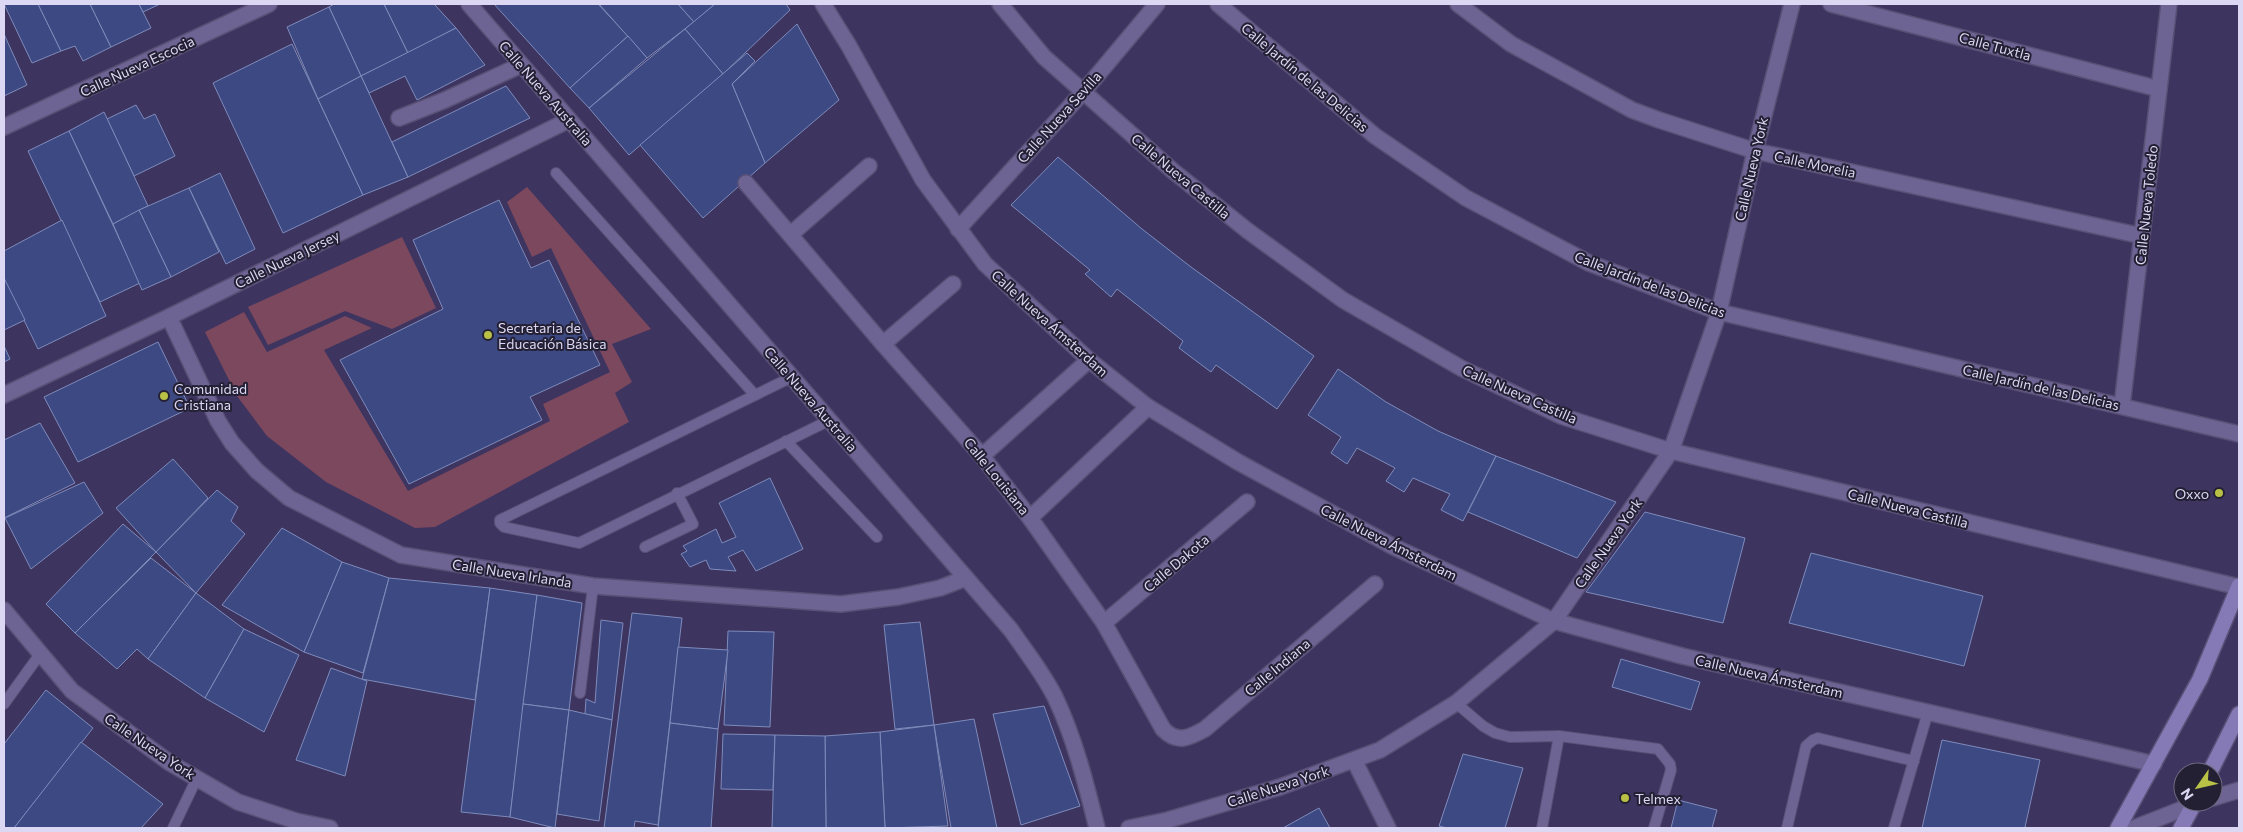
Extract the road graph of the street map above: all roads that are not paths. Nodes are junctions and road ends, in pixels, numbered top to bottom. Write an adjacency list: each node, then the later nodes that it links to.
1 (269, 4): 16 (street, Calle Nueva Escocia)
2 (469, 4): 11 (street, Calle Nueva Australia)
3 (823, 4): 21 (street, Calle Nueva Ámsterdam)
4 (1000, 4): 13 (street, Calle Nueva Castilla)
5 (1157, 4): 13 (street, Calle Nueva Sevilla)
6 (1218, 4): 25 (street, Calle Jardín de las Delicias)
7 (1458, 4): 17 (street, Calle Morelia)
8 (1792, 4): 17 (street, Calle Nueva York)
9 (1831, 4): 12 (street, Calle Tuxtla)
10 (2169, 4): 12 (street, Calle Nueva Toledo)
11 (522, 65): 14 (street); 15 (street, Calle Nueva Australia)
12 (2159, 89): 23 (street, Calle Nueva Toledo)
13 (1084, 91): 21 (street, Calle Nueva Sevilla); 37 (street, Calle Nueva Castilla)
14 (399, 118)
15 (569, 120): 26 (street, Calle Nueva Jersey); 29 (street, Calle Nueva Australia)
16 (4, 127)
17 (1755, 151): 23 (street, Calle Morelia); 25 (street, Calle Nueva York)
18 (869, 166): 22 (street)
19 (556, 173): 31 (lane)
20 (746, 183): 22 (street, Calle Louisiana)
21 (958, 229): 28 (street, Calle Nueva Ámsterdam)
22 (791, 234): 27 (street, Calle Louisiana)
23 (2142, 236): 32 (street, Calle Nueva Toledo)
24 (953, 284): 27 (street)
25 (1719, 312): 32 (street, Calle Jardín de las Delicias); 37 (street, Calle Nueva York)
26 (169, 317): 30 (street, Calle Nueva Jersey); 46 (street, Calle Nueva Irlanda)
27 (883, 344): 38 (street, Calle Louisiana)
28 (1089, 360): 33 (street, Calle Nueva Ámsterdam); 38 (street)
29 (792, 377): 31 (lane); 34 (street, Calle Nueva Australia)
30 (4, 395)
31 (754, 395): 39 (lane)
32 (2122, 406): 35 (street, Calle Jardín de las Delicias)
33 (1148, 407): 41 (street); 49 (street, Calle Nueva Ámsterdam)
34 (830, 420): 36 (lane); 44 (street, Calle Nueva Australia)
35 (2239, 434)
36 (786, 441): 39 (lane); 42 (lane)
37 (1671, 451): 47 (street, Calle Nueva Castilla); 49 (street, Calle Nueva York)
38 (982, 456): 41 (street, Calle Louisiana)
39 (677, 493): 43 (lane)
40 (1247, 502): 50 (street, Calle Dakota)
41 (1030, 518): 50 (street, Calle Louisiana)
42 (877, 538)
43 (645, 547)
44 (966, 578): 46 (street, Calle Nueva Irlanda); 70 (street, Calle Nueva Australia)
45 (1375, 584): 58 (street, Calle Indiana)
46 (593, 586): 52 (lane)
47 (2239, 587): 62 (main road)
48 (4, 610): 51 (street, Calle Nueva York)
49 (1554, 620): 53 (street, Calle Nueva York); 55 (street, Calle Nueva Ámsterdam)
50 (1104, 623): 58 (street, Calle Louisiana)
51 (40, 654): 54 (lane); 63 (street, Calle Nueva York)
52 (580, 693)
53 (1456, 703): 57 (lane); 59 (street, Calle Nueva York)
54 (4, 704)
55 (1928, 712): 60 (lane); 62 (street, Calle Nueva Ámsterdam)
56 (2239, 714): 61 (main road)
57 (1559, 736): 73 (lane); 74 (lane)
58 (1174, 738)
59 (1354, 760): 71 (street, Calle Nueva York); 72 (street)
60 (1914, 761): 75 (lane); 76 (lane)
61 (2215, 762)
62 (2154, 764): 77 (main road)
63 (197, 778): 68 (lane); 69 (street, Calle Nueva York)
64 (2239, 790): 65 (street)
65 (2223, 795)
66 (2174, 812): 78 (street)
67 (2191, 812): 79 (main road)
68 (173, 828)
69 (330, 828)
70 (1097, 828)
71 (1129, 828)
72 (1388, 828)
73 (1542, 828)
74 (1654, 828)
75 (1787, 828)
76 (1894, 828)
77 (2118, 828)
78 (2134, 828)
79 (2181, 828)

